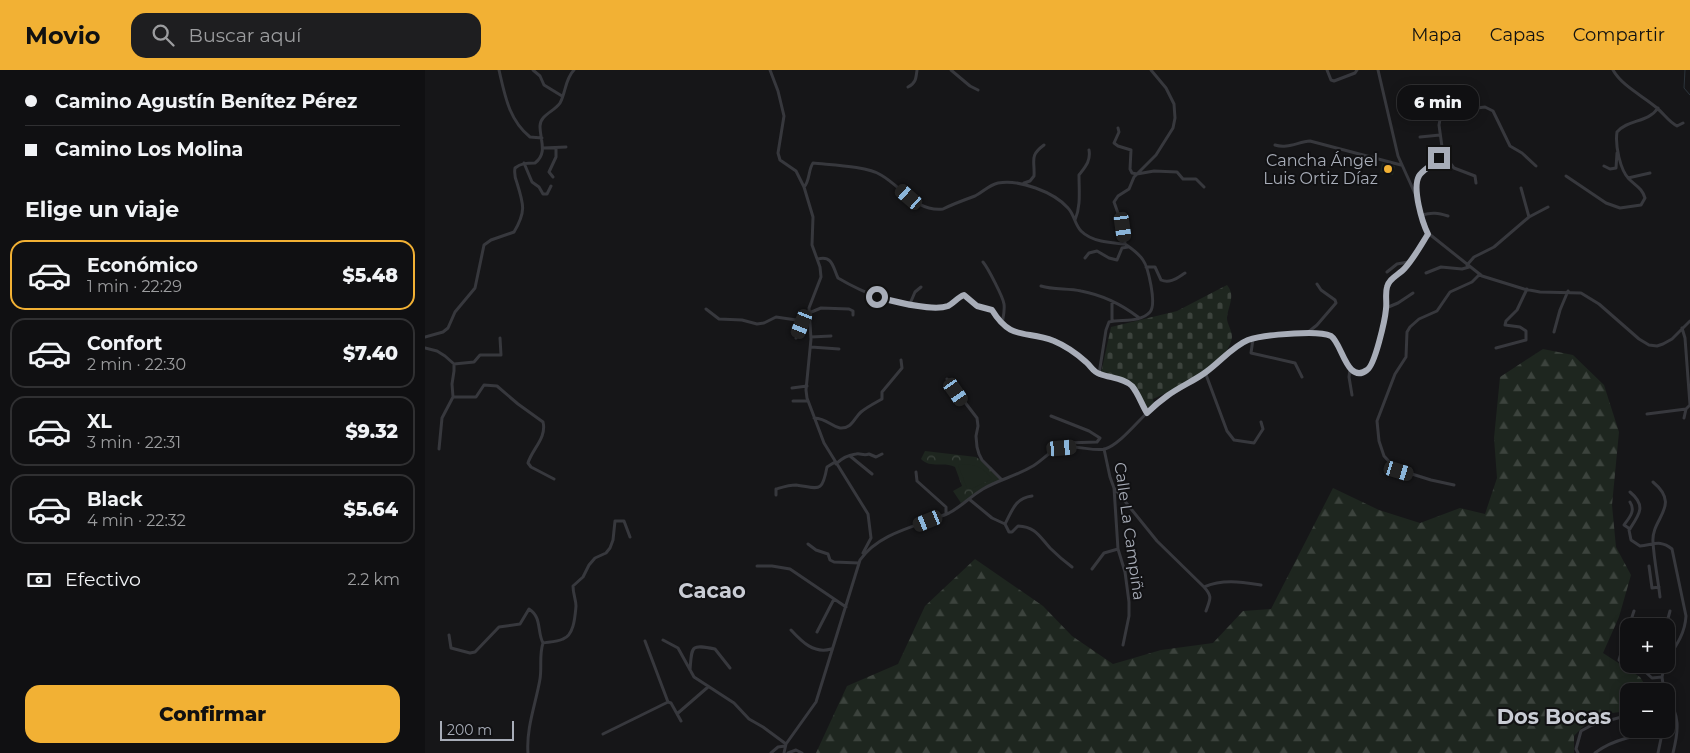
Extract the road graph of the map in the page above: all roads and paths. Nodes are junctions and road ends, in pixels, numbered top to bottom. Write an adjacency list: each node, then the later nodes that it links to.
1 (499, 70): 20 (street)
2 (533, 70): 14 (street)
3 (574, 70): 14 (street)
4 (771, 70): 41 (street)
5 (917, 70): 12 (street)
6 (951, 70): 13 (street)
7 (1151, 70): 34 (street)
8 (1327, 70): 9 (street)
9 (1357, 70)
10 (1378, 70): 30 (street)
11 (1613, 70): 15 (street)
12 (908, 86)
13 (978, 90)
14 (562, 96): 20 (street)
15 (1658, 108): 16 (street); 27 (street)
16 (1683, 124)
17 (1118, 128): 34 (street)
18 (1440, 135): 19 (street); 28 (street); 31 (street)
19 (1420, 137)
20 (541, 138): 24 (street)
21 (1275, 144): 30 (street)
22 (1044, 145): 38 (street)
23 (566, 147): 25 (street)
24 (543, 148): 25 (street); 29 (street)
25 (556, 148): 35 (street)
26 (1089, 150): 49 (street)
27 (1617, 152): 32 (street); 37 (street)
28 (1443, 154): 39 (street); 44 (street)
29 (524, 163): 40 (street); 85 (street)
30 (1401, 165): 44 (street)
31 (1536, 166)
32 (1604, 166)
33 (1650, 173): 37 (street)
34 (1137, 174): 42 (street); 51 (street)
35 (553, 176)
36 (1566, 176): 37 (street)
37 (1627, 178)
38 (1023, 183): 41 (street); 49 (street)
39 (1476, 183)
40 (551, 186)
41 (804, 187): 54 (street)
42 (1204, 187)
43 (1521, 188): 48 (street)
44 (1417, 198): 46 (street)
45 (1548, 207): 48 (street)
46 (1422, 215): 47 (street); 50 (street)
47 (1448, 216)
48 (1529, 217): 57 (street)
49 (1075, 221): 51 (street)
50 (1428, 234): 56 (street); 57 (street)
51 (1125, 244): 52 (street)
52 (1129, 247): 53 (street); 58 (street)
53 (1085, 258)
54 (818, 259): 70 (street); 73 (street)
55 (983, 262): 80 (street)
56 (1409, 262): 59 (street); 71 (street)
57 (1468, 266): 61 (street); 62 (street)
58 (1146, 267): 60 (street); 75 (street)
59 (1387, 272)
60 (1185, 273)
61 (1426, 273)
62 (1480, 274): 66 (street); 129 (street)
63 (1317, 284): 83 (street)
64 (1041, 286): 69 (street)
65 (921, 287): 70 (street)
66 (1527, 290): 67 (street); 92 (street)
67 (1568, 291): 81 (street); 82 (street)
68 (1413, 293): 71 (street)
69 (1112, 301): 75 (street); 78 (street)
70 (909, 306): 80 (street)
71 (1386, 308): 97 (street)
72 (706, 309): 77 (street)
73 (809, 313): 74 (street); 76 (street)
74 (853, 315)
75 (1139, 318): 78 (street)
76 (809, 320): 77 (street); 86 (street)
77 (803, 321): 88 (street)
78 (1112, 321): 99 (street)
79 (1690, 321): 81 (street)
80 (1002, 324): 99 (street)
81 (1682, 328): 94 (street)
82 (1554, 332)
83 (1307, 333): 89 (street); 97 (street)
84 (831, 336): 86 (street)
85 (425, 337)
86 (811, 337): 90 (street)
87 (500, 338): 96 (street)
88 (796, 338)
89 (1253, 339): 98 (street); 100 (street)
90 (811, 347): 93 (street); 102 (street)
91 (425, 348): 96 (street)
92 (1497, 348)
93 (839, 349)
94 (1688, 356): 109 (street)
95 (901, 360): 115 (street)
96 (453, 364): 105 (street)
97 (1350, 369): 104 (street)
98 (1205, 372): 112 (street); 117 (street)
99 (1099, 374): 112 (street)
100 (1302, 377)
101 (947, 380): 127 (street)
102 (807, 386): 103 (street); 108 (street)
103 (792, 388)
104 (1352, 395)
105 (453, 397): 119 (street); 126 (street)
106 (793, 401): 107 (street)
107 (800, 401): 108 (street); 110 (street)
108 (808, 401): 115 (street)
109 (1690, 404): 111 (street)
110 (797, 407)
111 (1686, 408): 113 (street); 116 (street)
112 (1147, 413): 120 (street)
113 (1647, 414)
114 (1051, 416): 118 (street)
115 (814, 418): 123 (street)
116 (1685, 418)
117 (1261, 422)
118 (1062, 448): 120 (street); 127 (street)
119 (439, 449)
120 (1104, 449): 130 (street, Calle La Campiña)
121 (882, 454): 122 (street)
122 (850, 456): 123 (street); 125 (street)
123 (836, 463): 132 (street); 143 (street)
124 (916, 472): 136 (street)
125 (872, 474)
126 (554, 479)
127 (1002, 480): 134 (street)
128 (1653, 482): 140 (street)
129 (1454, 485)
130 (1114, 488): 142 (street, Calle La Campiña); 149 (street)
131 (1630, 492): 138 (street)
132 (776, 495)
133 (1031, 496): 137 (street)
134 (969, 499): 136 (street); 137 (street)
135 (1630, 502): 138 (street)
136 (946, 514): 143 (street)
137 (1005, 524): 146 (street)
138 (1630, 529): 140 (street)
139 (630, 537): 164 (street)
140 (1653, 543): 150 (street); 166 (street)
141 (808, 544): 143 (street)
142 (1118, 549): 147 (street); 165 (street, Calle La Campiña)
143 (860, 560): 153 (street)
144 (757, 566): 152 (street)
145 (1649, 566): 150 (street)
146 (1072, 567)
147 (1092, 569)
148 (1261, 585): 149 (street)
149 (1204, 587): 154 (street)
150 (1659, 587): 151 (street)
151 (1660, 597)
152 (833, 599): 153 (street); 160 (street)
153 (846, 608): 167 (street)
154 (1206, 611)
155 (1634, 611): 157 (street)
156 (1670, 611): 158 (street)
157 (1632, 618)
158 (1668, 618)
159 (791, 630): 167 (street)
160 (817, 632)
161 (449, 635): 164 (street)
162 (663, 640): 169 (street)
163 (645, 641): 175 (street)
164 (543, 643): 184 (street)
165 (1123, 645)
166 (1675, 648)
167 (831, 649): 183 (street)
168 (730, 668): 169 (street)
169 (689, 671): 174 (street)
170 (1648, 673): 172 (street)
171 (1663, 673): 172 (street)
172 (1662, 677): 173 (street)
173 (1663, 683)
174 (708, 687): 177 (street); 183 (street)
175 (667, 702): 177 (street); 180 (street)
176 (1675, 712): 191 (street)
177 (678, 713): 179 (street)
178 (1620, 717): 188 (street)
179 (681, 721)
180 (603, 734)
181 (1632, 738): 189 (street)
182 (1661, 738): 190 (street)
183 (785, 745): 185 (street); 186 (street)
184 (528, 753)
185 (771, 753)
186 (786, 753): 187 (street)
187 (802, 753)
188 (1578, 753)
189 (1595, 753)
190 (1658, 753)
191 (1673, 753)

